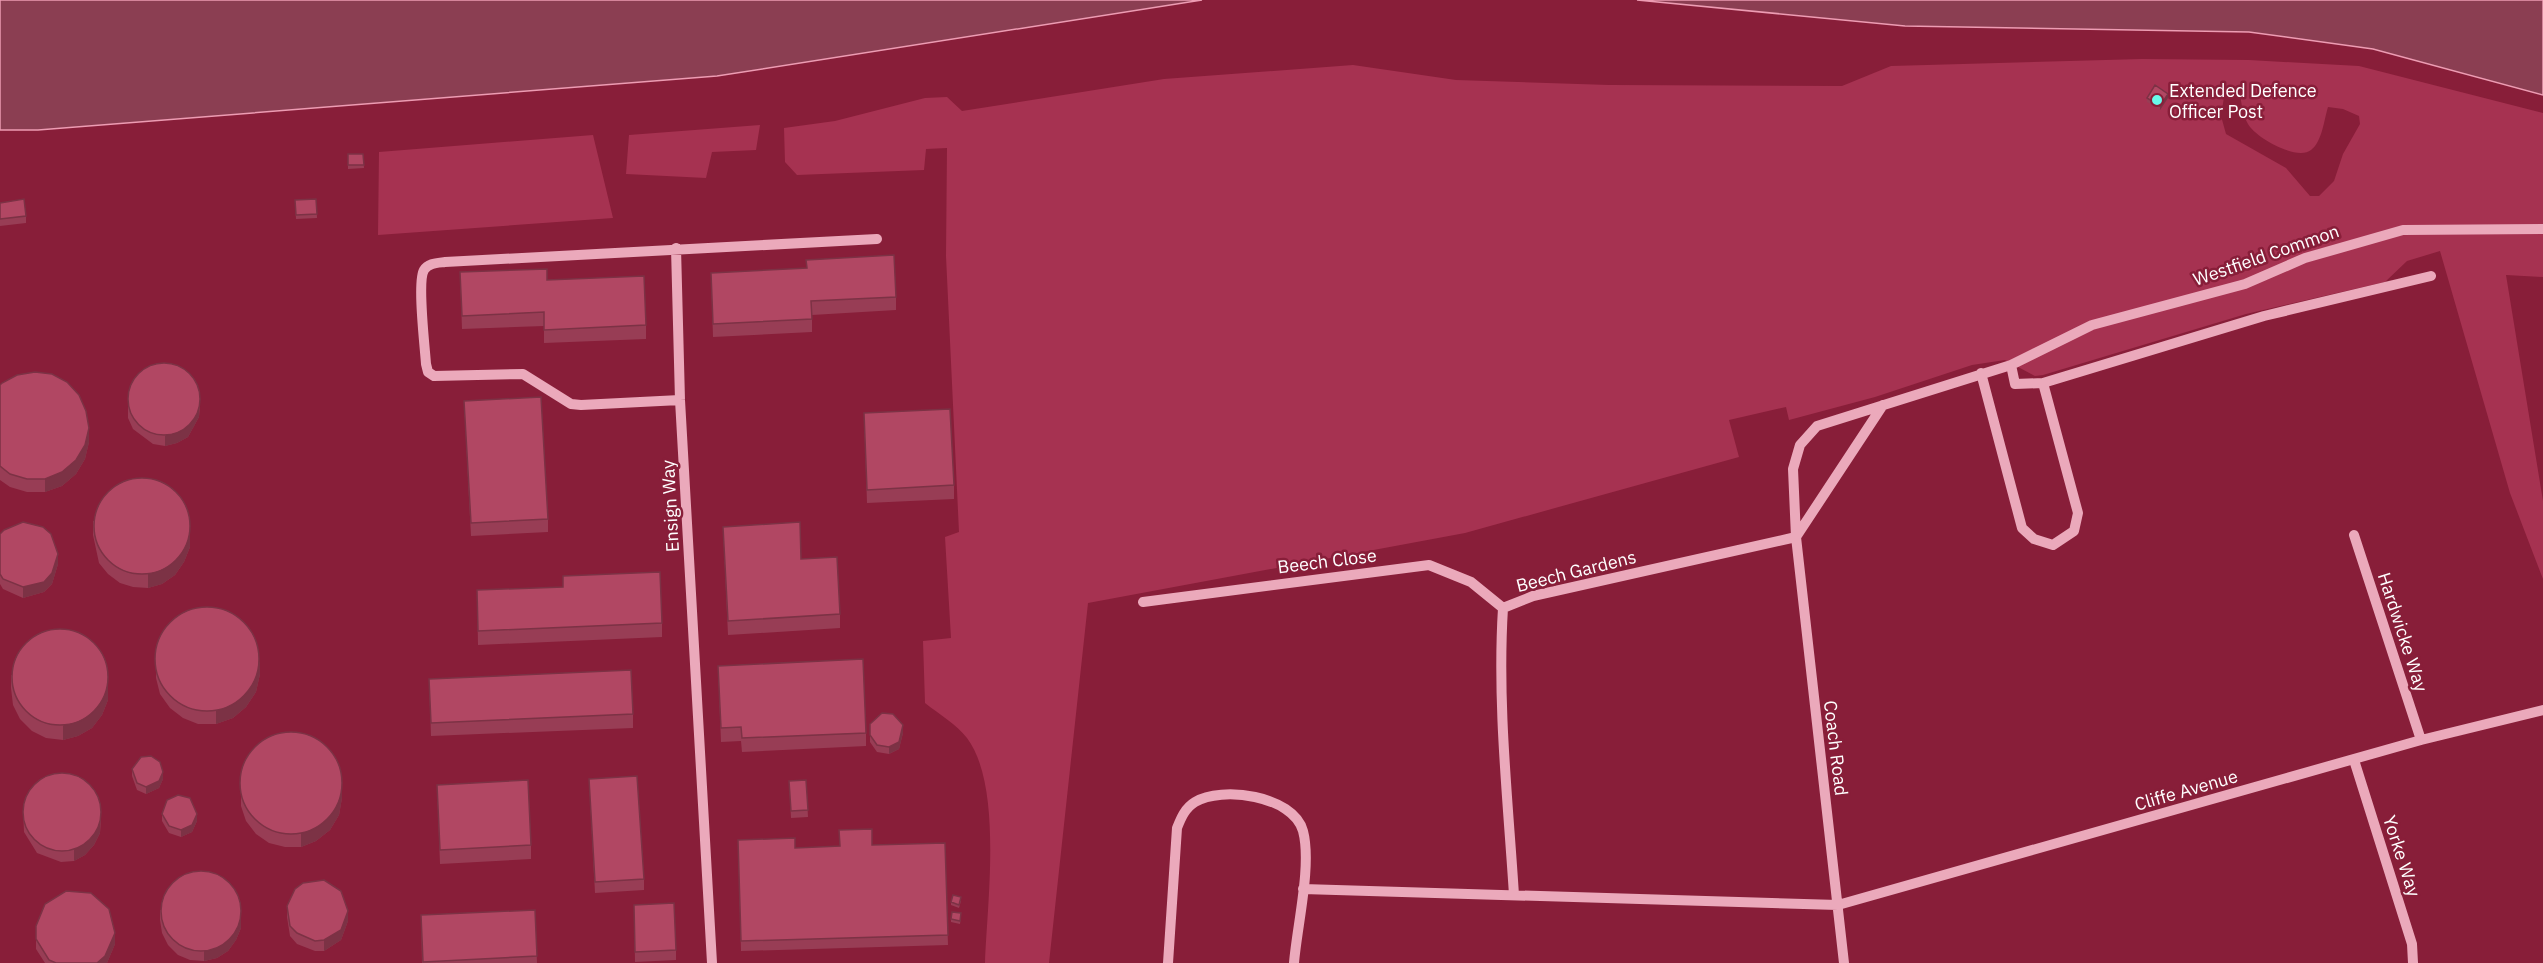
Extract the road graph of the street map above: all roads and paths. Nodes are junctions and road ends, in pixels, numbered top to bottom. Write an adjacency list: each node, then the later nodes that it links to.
1 (2543, 229): 5 (street, Westfield Common)
2 (877, 239): 3 (street)
3 (676, 248): 8 (street, Ensign Way); 8 (street)
4 (2431, 276): 7 (street)
5 (2012, 365): 6 (street, Westfield Common); 7 (street)
6 (1981, 374): 7 (street); 9 (street, Westfield Common)
7 (2043, 382)
8 (681, 400): 21 (street, Ensign Way)
9 (1883, 405): 10 (street, Westfield Common); 12 (street)
10 (1817, 426): 12 (street, Coach Road)
11 (2354, 535): 16 (street, Hardwicke Way)
12 (1796, 537): 14 (street, Beech Gardens); 20 (street, Coach Road)
13 (1143, 602): 14 (street, Beech Close)
14 (1503, 608): 19 (street, Beech Gardens)
15 (2543, 710): 16 (street, Cliffe Avenue)
16 (2421, 740): 17 (street, Cliffe Avenue)
17 (2354, 760): 20 (street, Cliffe Avenue); 25 (street, Yorke Way)
18 (1303, 889): 19 (street); 22 (street); 23 (street)
19 (1514, 895): 20 (street)
20 (1838, 905): 24 (street, Coach Road)
21 (712, 963)
22 (1168, 963)
23 (1294, 963)
24 (1844, 963)
25 (2413, 963)

